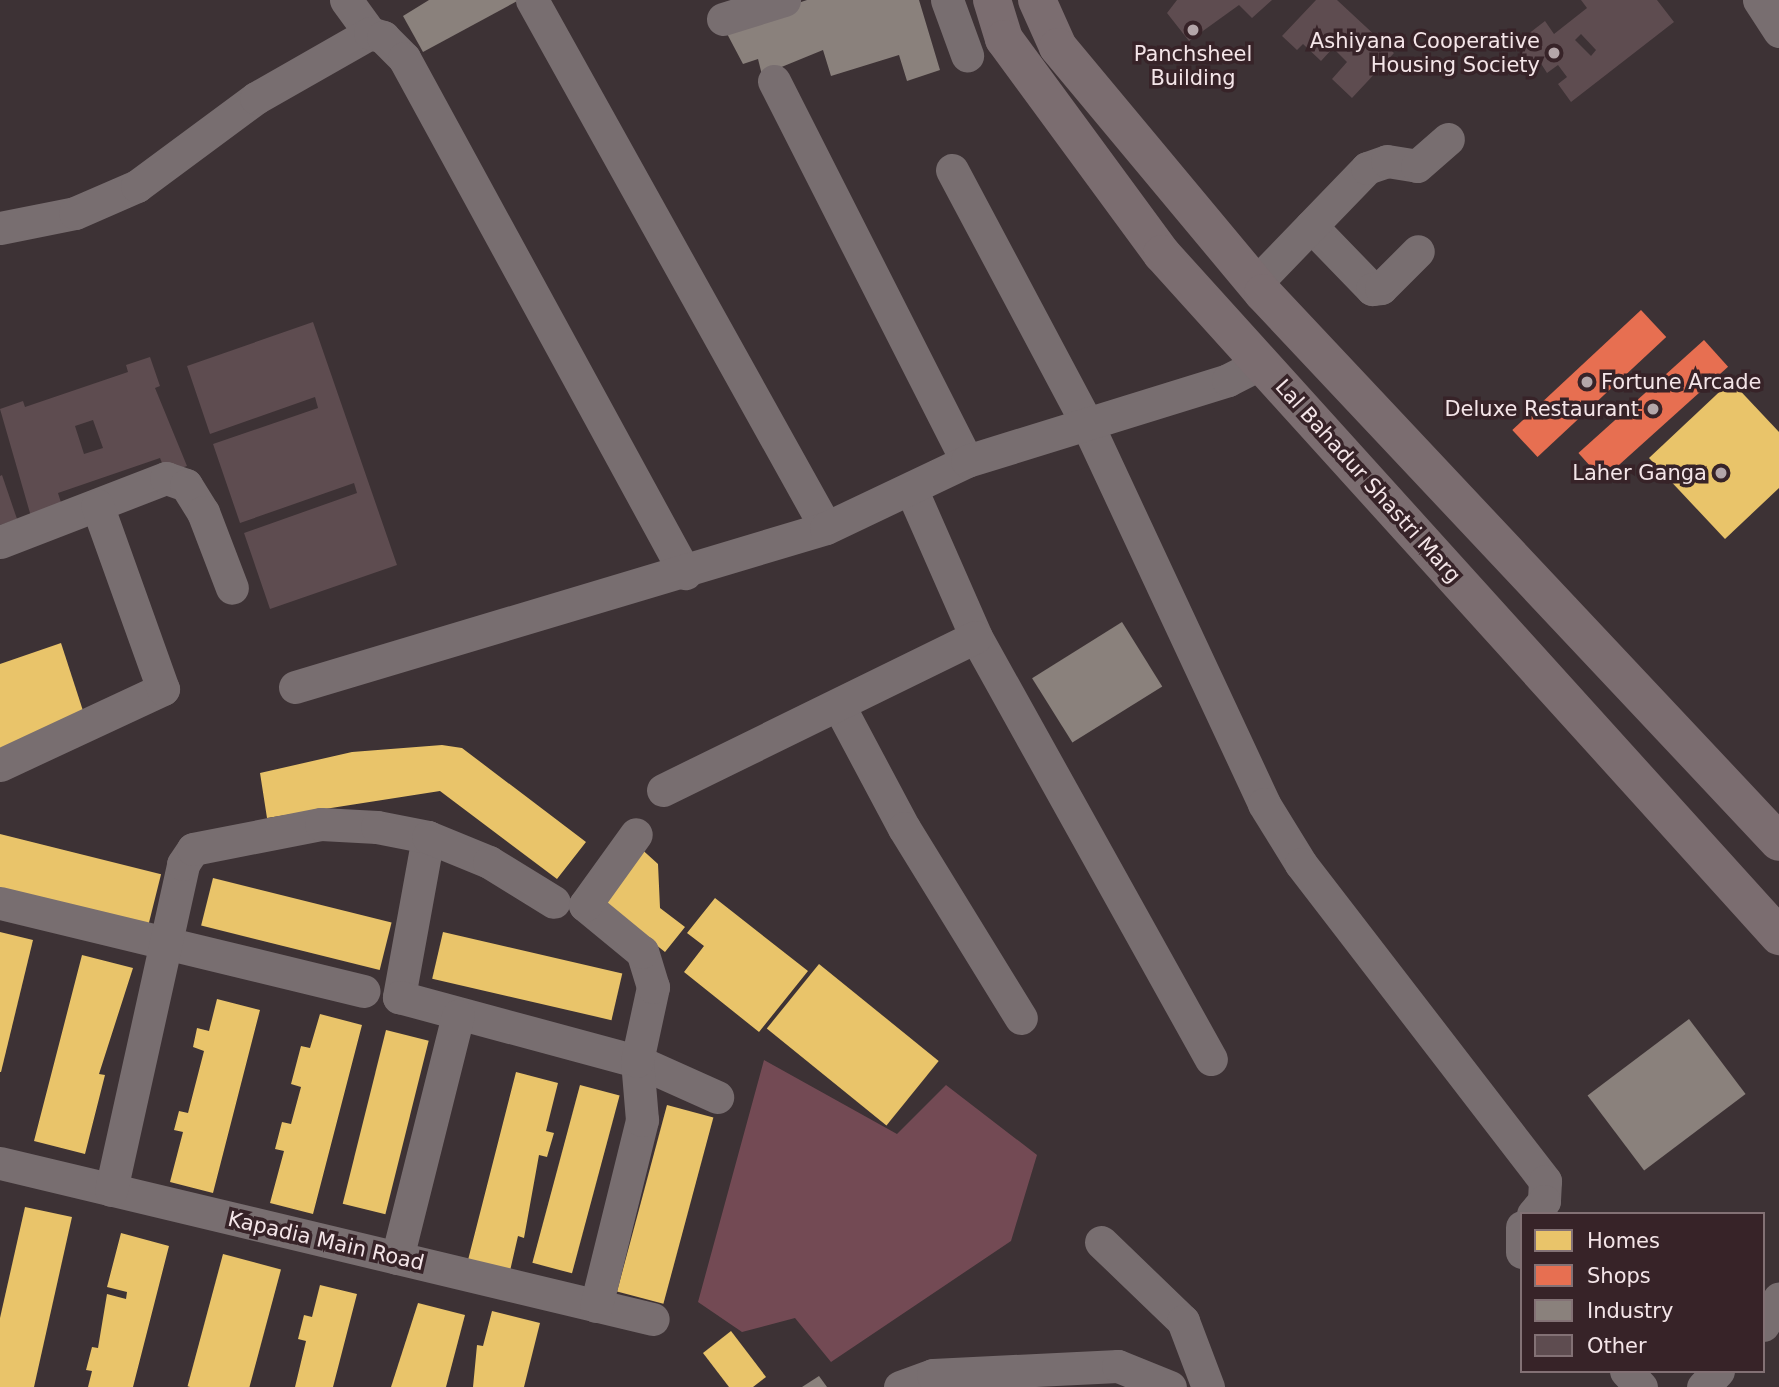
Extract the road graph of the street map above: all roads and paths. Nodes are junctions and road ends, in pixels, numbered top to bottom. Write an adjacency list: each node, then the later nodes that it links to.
1 (346, 0): 10 (street)
2 (532, 0): 24 (street)
3 (784, 0): 8 (street)
4 (957, 0): 11 (street)
5 (992, 0): 19 (main road, Lal Bahadur Shastri Marg)
6 (1037, 0): 18 (main road)
7 (1759, 0): 9 (street)
8 (723, 19)
9 (1779, 32)
10 (370, 33): 16 (street); 26 (street)
11 (967, 55)
12 (774, 81): 21 (street)
13 (1448, 139): 15 (street)
14 (952, 170): 20 (street)
15 (1311, 226): 17 (street); 18 (street)
16 (0, 228)
17 (1418, 251)
18 (1255, 284): 35 (main road)
19 (1262, 363): 20 (street); 38 (main road, Lal Bahadur Shastri Marg)
20 (1088, 426): 21 (street); 48 (street)
21 (967, 461): 22 (street)
22 (912, 491): 24 (street); 28 (street)
23 (97, 505): 25 (street); 27 (street); 31 (street)
24 (826, 528): 26 (street)
25 (0, 542)
26 (685, 573): 29 (street)
27 (232, 588)
28 (976, 637): 30 (street); 43 (street)
29 (295, 687)
30 (839, 706): 32 (street); 42 (street)
31 (0, 765)
32 (663, 790)
33 (636, 834): 44 (street)
34 (428, 837): 36 (street); 39 (street); 41 (street)
35 (1779, 842)
36 (554, 902)
37 (0, 903): 39 (street)
38 (1779, 936)
39 (169, 944): 40 (street); 47 (street)
40 (363, 991)
41 (458, 1016): 44 (street); 50 (street)
42 (1021, 1018)
43 (1211, 1059)
44 (637, 1061): 45 (street); 51 (street)
45 (717, 1097)
46 (0, 1163): 47 (street, Kapadia Main Road)
47 (111, 1190): 50 (street, Kapadia Main Road)
48 (1535, 1212)
49 (1101, 1242): 57 (street)
50 (397, 1258): 51 (street, Kapadia Main Road)
51 (596, 1306): 52 (street, Kapadia Main Road)
52 (653, 1319)
53 (1628, 1373): 58 (street)
54 (1716, 1373): 59 (street)
55 (900, 1387): 56 (street)
56 (1170, 1387)
57 (1208, 1387)
58 (1640, 1387)
59 (1703, 1387)

